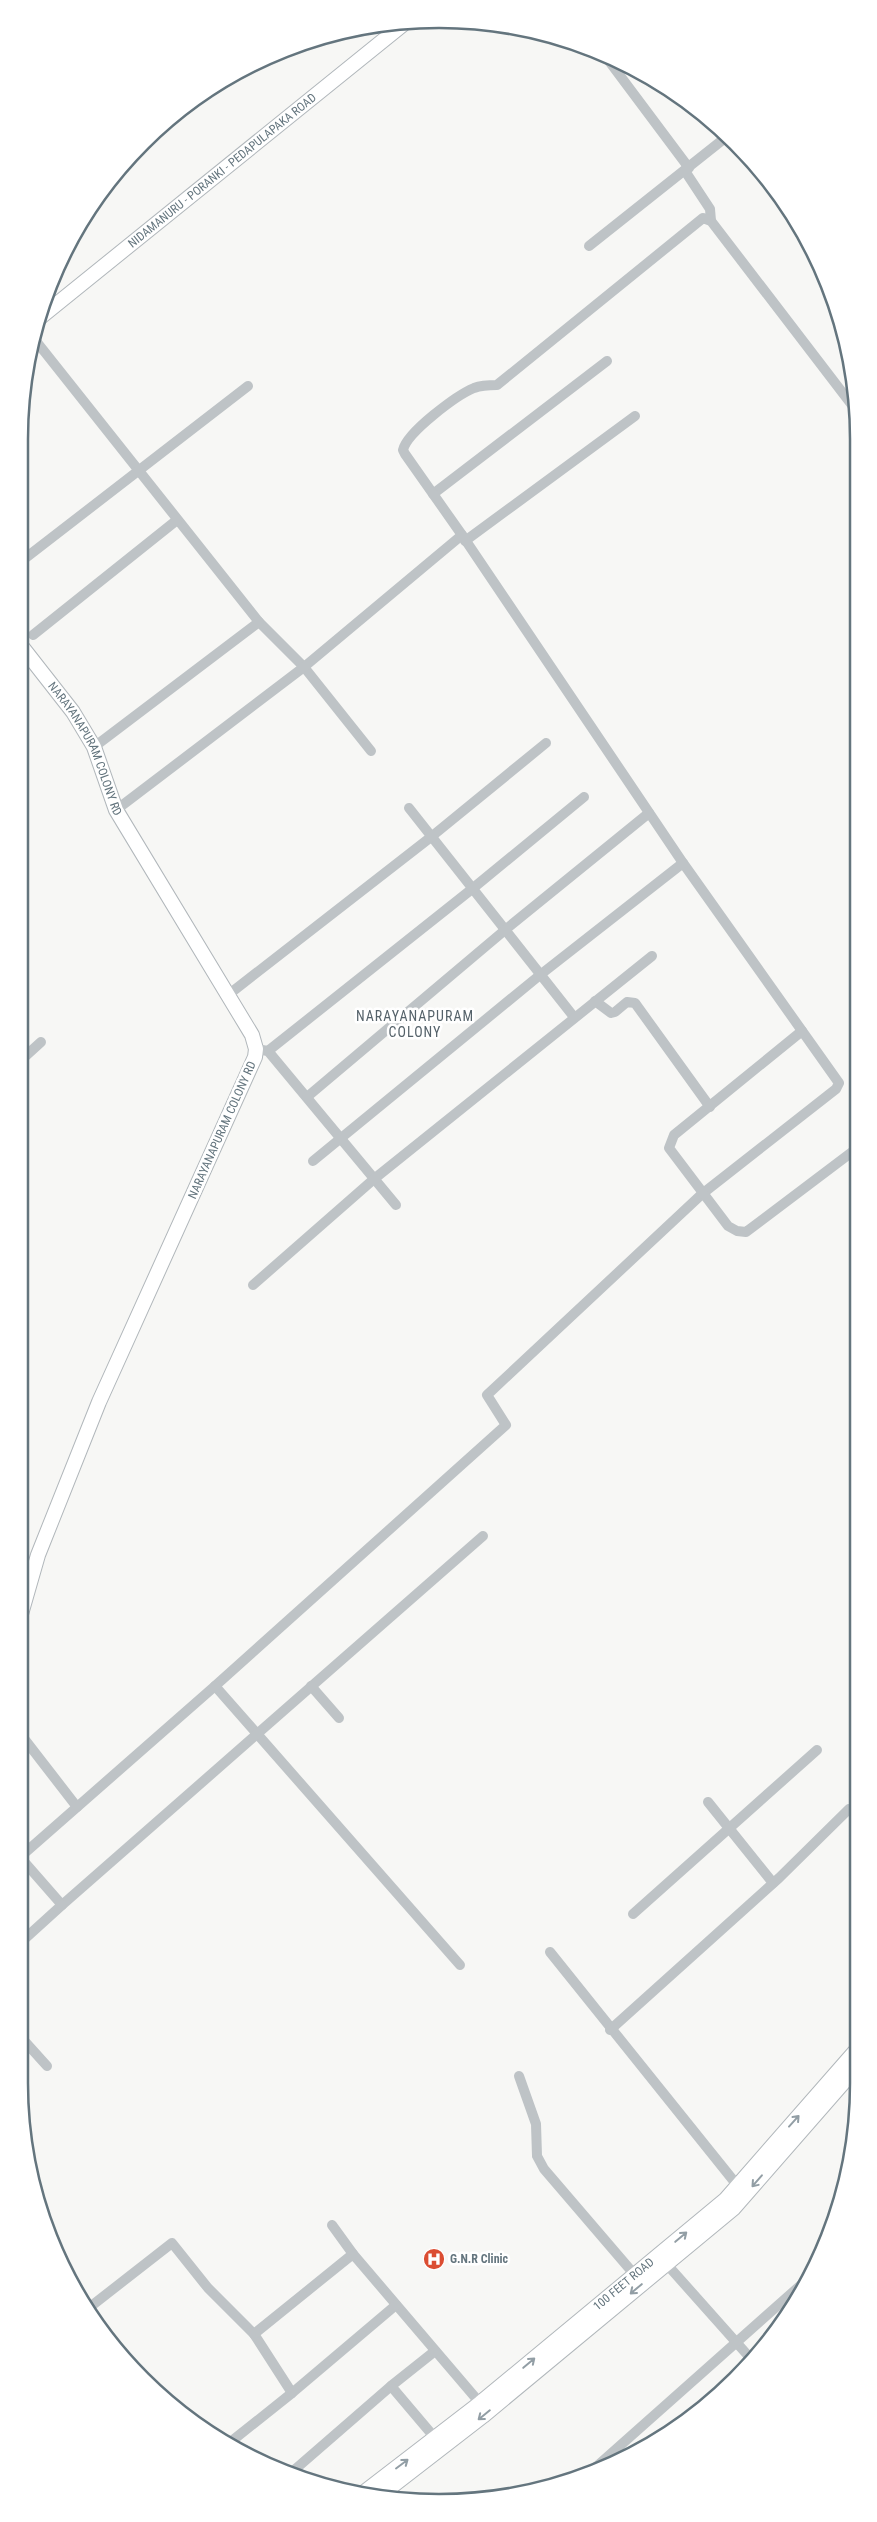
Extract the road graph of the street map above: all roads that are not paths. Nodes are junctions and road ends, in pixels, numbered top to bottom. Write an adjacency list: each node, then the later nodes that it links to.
1 (396, 30): 7 (street, NIDAMANURU - PORANKI - PEDAPULAPAKA ROAD)
2 (620, 70): 4 (street)
3 (721, 141): 4 (street)
4 (687, 169): 5 (street); 6 (street)
5 (712, 221): 11 (street); 14 (street)
6 (589, 246)
7 (48, 312)
8 (39, 344): 13 (street)
9 (607, 361): 14 (street)
10 (248, 386): 13 (street)
11 (848, 399)
12 (635, 416): 16 (street)
13 (138, 470): 15 (street); 17 (street)
14 (433, 494): 16 (street)
15 (177, 520): 18 (street); 19 (street)
16 (464, 538): 21 (street); 28 (street)
17 (28, 556)
18 (259, 622): 21 (street); 23 (street)
19 (33, 635)
20 (28, 654): 23 (street, NARAYANAPURAM COLONY RD)
21 (304, 667): 24 (street); 27 (street)
22 (546, 743): 29 (street)
23 (94, 747): 27 (street, NARAYANAPURAM COLONY RD)
24 (371, 751)
25 (584, 797): 31 (street)
26 (409, 808): 29 (street)
27 (116, 810): 35 (street, NARAYANAPURAM COLONY RD)
28 (650, 813): 30 (street); 32 (street)
29 (431, 836): 31 (street); 35 (street)
30 (683, 863): 34 (street); 38 (street)
31 (472, 889): 32 (street); 40 (street)
32 (505, 930): 34 (street); 42 (street)
33 (652, 956): 36 (street)
34 (540, 975): 37 (street); 44 (street)
35 (228, 995): 40 (street, NARAYANAPURAM COLONY RD)
36 (595, 1001): 37 (street); 43 (street)
37 (574, 1017): 47 (street)
38 (802, 1031): 43 (street); 48 (street)
39 (40, 1042): 41 (street)
40 (262, 1050): 42 (street); 52 (street, NARAYANAPURAM COLONY RD)
41 (28, 1053)
42 (307, 1097): 44 (street)
43 (710, 1107): 48 (street)
44 (340, 1140): 46 (street); 47 (street)
45 (850, 1154): 48 (street)
46 (312, 1161)
47 (374, 1179): 49 (street); 50 (street)
48 (702, 1194): 53 (street)
49 (396, 1205)
50 (253, 1285)
51 (483, 1536): 54 (street)
52 (28, 1587)
53 (215, 1686): 56 (street); 60 (street)
54 (311, 1686): 55 (street); 56 (street)
55 (339, 1718)
56 (258, 1732): 66 (street); 70 (street)
57 (28, 1744): 60 (street)
58 (816, 1750): 62 (street)
59 (708, 1802): 62 (street)
60 (77, 1807): 63 (street)
61 (849, 1810): 65 (street)
62 (729, 1828): 65 (street); 67 (street)
63 (28, 1849)
64 (28, 1867): 66 (street)
65 (773, 1883): 71 (street)
66 (62, 1905): 68 (street)
67 (633, 1914)
68 (28, 1936)
69 (550, 1952): 71 (street)
70 (460, 1965)
71 (610, 2030): 77 (street)
72 (28, 2045): 74 (street)
73 (850, 2057): 77 (street, 100 FEET ROAD, one-way to 73)
74 (46, 2066)
75 (850, 2075): 80 (street, 100 FEET ROAD, one-way to 80)
76 (519, 2076): 81 (street)
77 (736, 2185): 80 (street, 100 FEET ROAD, one-way to 77)
78 (332, 2225): 79 (street)
79 (353, 2254): 84 (street); 85 (street)
80 (663, 2259): 81 (street, 100 FEET ROAD); 86 (street); 97 (street, 100 FEET ROAD, one-way to 97)
81 (634, 2274): 91 (street, 100 FEET ROAD, one-way to 81)
82 (791, 2293): 86 (street)
83 (93, 2305): 85 (street)
84 (396, 2305): 87 (street); 90 (street)
85 (254, 2334): 90 (street)
86 (736, 2342): 88 (street); 94 (street)
87 (435, 2351): 89 (street); 91 (street)
88 (747, 2355)
89 (391, 2386): 92 (street); 95 (street)
90 (292, 2393): 93 (street)
91 (480, 2403): 92 (street, 100 FEET ROAD)
92 (435, 2438): 96 (street, 100 FEET ROAD, one-way to 92)
93 (234, 2439)
94 (617, 2453)
95 (296, 2469)
96 (369, 2489)
97 (386, 2491)

